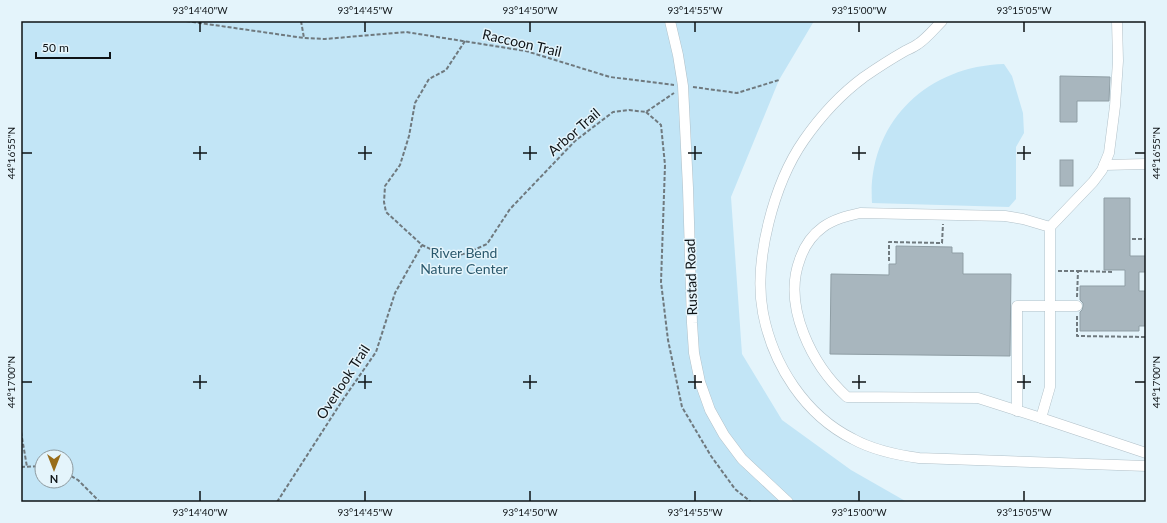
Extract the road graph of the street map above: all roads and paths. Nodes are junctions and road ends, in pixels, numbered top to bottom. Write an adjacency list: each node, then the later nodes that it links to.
1 (186, 21): 6 (path, Raccoon Trail)
2 (301, 21): 6 (path)
3 (670, 21): 9 (street, Rustad Road)
4 (942, 21): 31 (street)
5 (1117, 21): 12 (street)
6 (304, 38): 7 (path, Raccoon Trail)
7 (466, 41): 9 (path, Raccoon Trail); 17 (path, Arbor Trail)
8 (779, 80): 9 (path, Raccoon Trail)
9 (683, 86): 10 (path); 37 (street, Rustad Road)
10 (646, 112): 17 (path, Arbor Trail); 36 (path)
11 (1146, 164): 12 (street)
12 (1104, 165): 14 (street)
13 (944, 215): 14 (street); 18 (path); 25 (street)
14 (1050, 227): 19 (street)
15 (1132, 239): 16 (path)
16 (1146, 239)
17 (422, 245): 35 (path, Overlook Trail)
18 (889, 262)
19 (1050, 270): 20 (path); 22 (street)
20 (1078, 271): 21 (path); 23 (path)
21 (1114, 272)
22 (1050, 306): 23 (street); 25 (street); 26 (street)
23 (1077, 306): 24 (path)
24 (1146, 337)
25 (1017, 410): 26 (street)
26 (1041, 418): 28 (street)
27 (21, 432): 29 (path)
28 (1146, 453)
29 (27, 466): 30 (path); 32 (path)
30 (34, 466)
31 (1146, 466)
32 (21, 467)
33 (74, 478): 34 (path)
34 (100, 502)
35 (277, 502)
36 (751, 502)
37 (788, 502)

